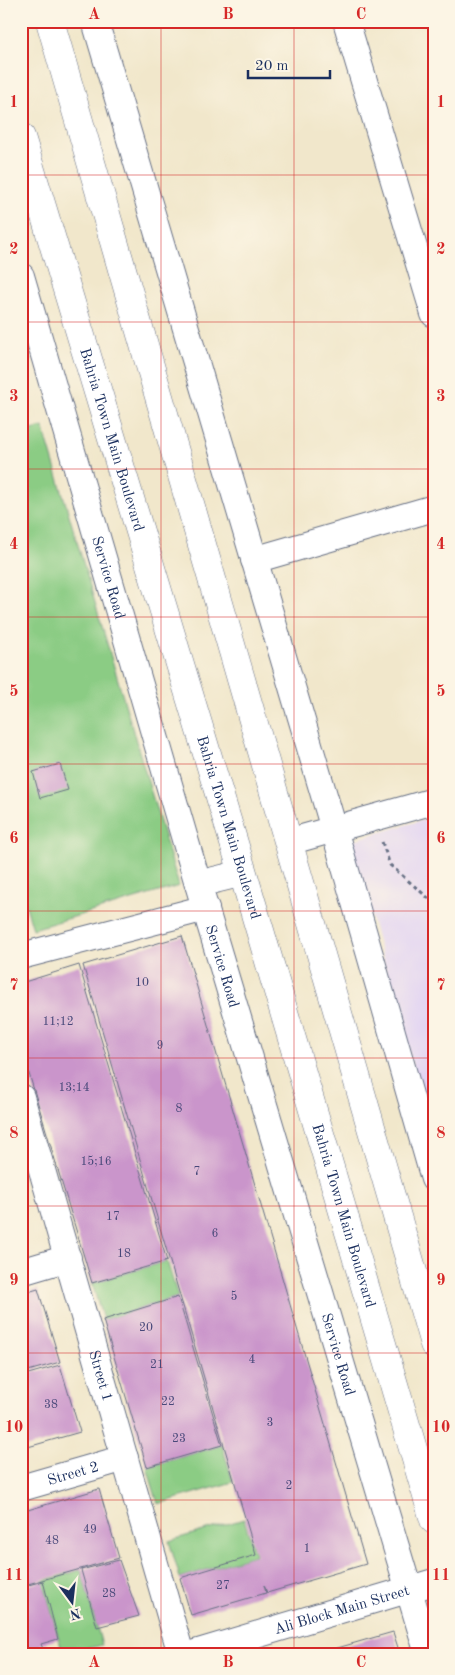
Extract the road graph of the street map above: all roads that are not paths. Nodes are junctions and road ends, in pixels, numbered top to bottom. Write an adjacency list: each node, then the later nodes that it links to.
1 (50, 21): 11 (main road)
2 (95, 21): 8 (street)
3 (346, 21): 6 (street)
4 (21, 137): 12 (main road, Bahria Town Main Boulevard)
5 (21, 276): 13 (street, Service Road)
6 (434, 314)
7 (434, 508): 8 (street)
8 (254, 560): 10 (street)
9 (434, 801): 10 (street)
10 (334, 829): 11 (street); 16 (street)
11 (288, 842): 19 (main road)
12 (243, 873): 13 (street); 22 (main road, Bahria Town Main Boulevard)
13 (202, 896): 14 (street); 24 (street, Service Road)
14 (21, 956)
15 (21, 1096): 17 (street, Street 1)
16 (434, 1179)
17 (68, 1258): 18 (street); 20 (street, Street 1)
18 (21, 1272)
19 (434, 1344)
20 (125, 1458): 21 (street, Street 2); 25 (street, Street 1)
21 (21, 1488)
22 (434, 1520)
23 (434, 1582): 24 (street, Ali Block Main Street)
24 (409, 1589): 26 (street, Ali Block Main Street); 27 (street, Service Road)
25 (181, 1654)
26 (192, 1654)
27 (428, 1654)

